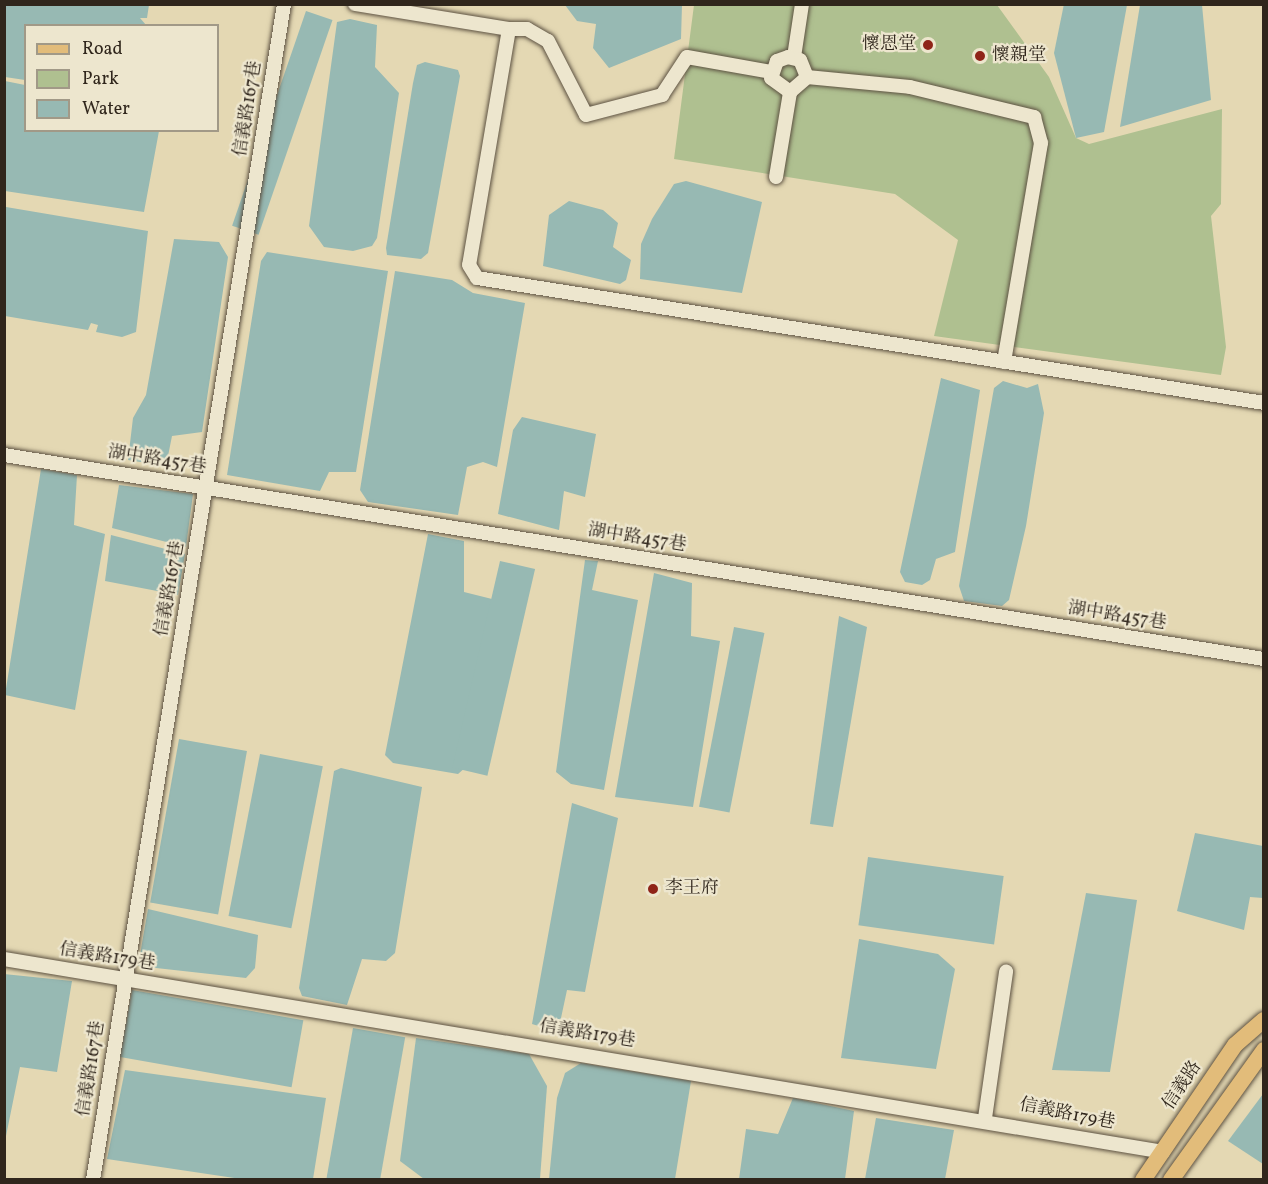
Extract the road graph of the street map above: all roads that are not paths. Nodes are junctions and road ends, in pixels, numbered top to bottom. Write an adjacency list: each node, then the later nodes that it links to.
1 (284, 4): 13 (street, 信義路167巷)
2 (355, 4): 4 (street)
3 (802, 4): 5 (street)
4 (509, 29): 6 (street); 10 (street)
5 (794, 57): 6 (street); 7 (street)
6 (771, 72): 8 (street)
7 (807, 77): 8 (street); 10 (street)
8 (790, 92): 9 (street)
9 (776, 177)
10 (1004, 362): 11 (street)
11 (1263, 403)
12 (4, 455): 13 (street, 湖中路457巷)
13 (207, 487): 14 (street, 湖中路457巷); 17 (street, 信義路167巷)
14 (1263, 659)
15 (4, 959): 17 (street, 信義路179巷)
16 (1006, 972): 20 (street)
17 (124, 979): 20 (street, 信義路179巷); 22 (street, 信義路167巷)
18 (1263, 1020): 21 (main road, 信義路)
19 (1260, 1053): 24 (main road)
20 (985, 1118): 21 (street, 信義路179巷)
21 (1163, 1152): 23 (main road, 信義路)
22 (93, 1179)
23 (1143, 1179)
24 (1171, 1179)

